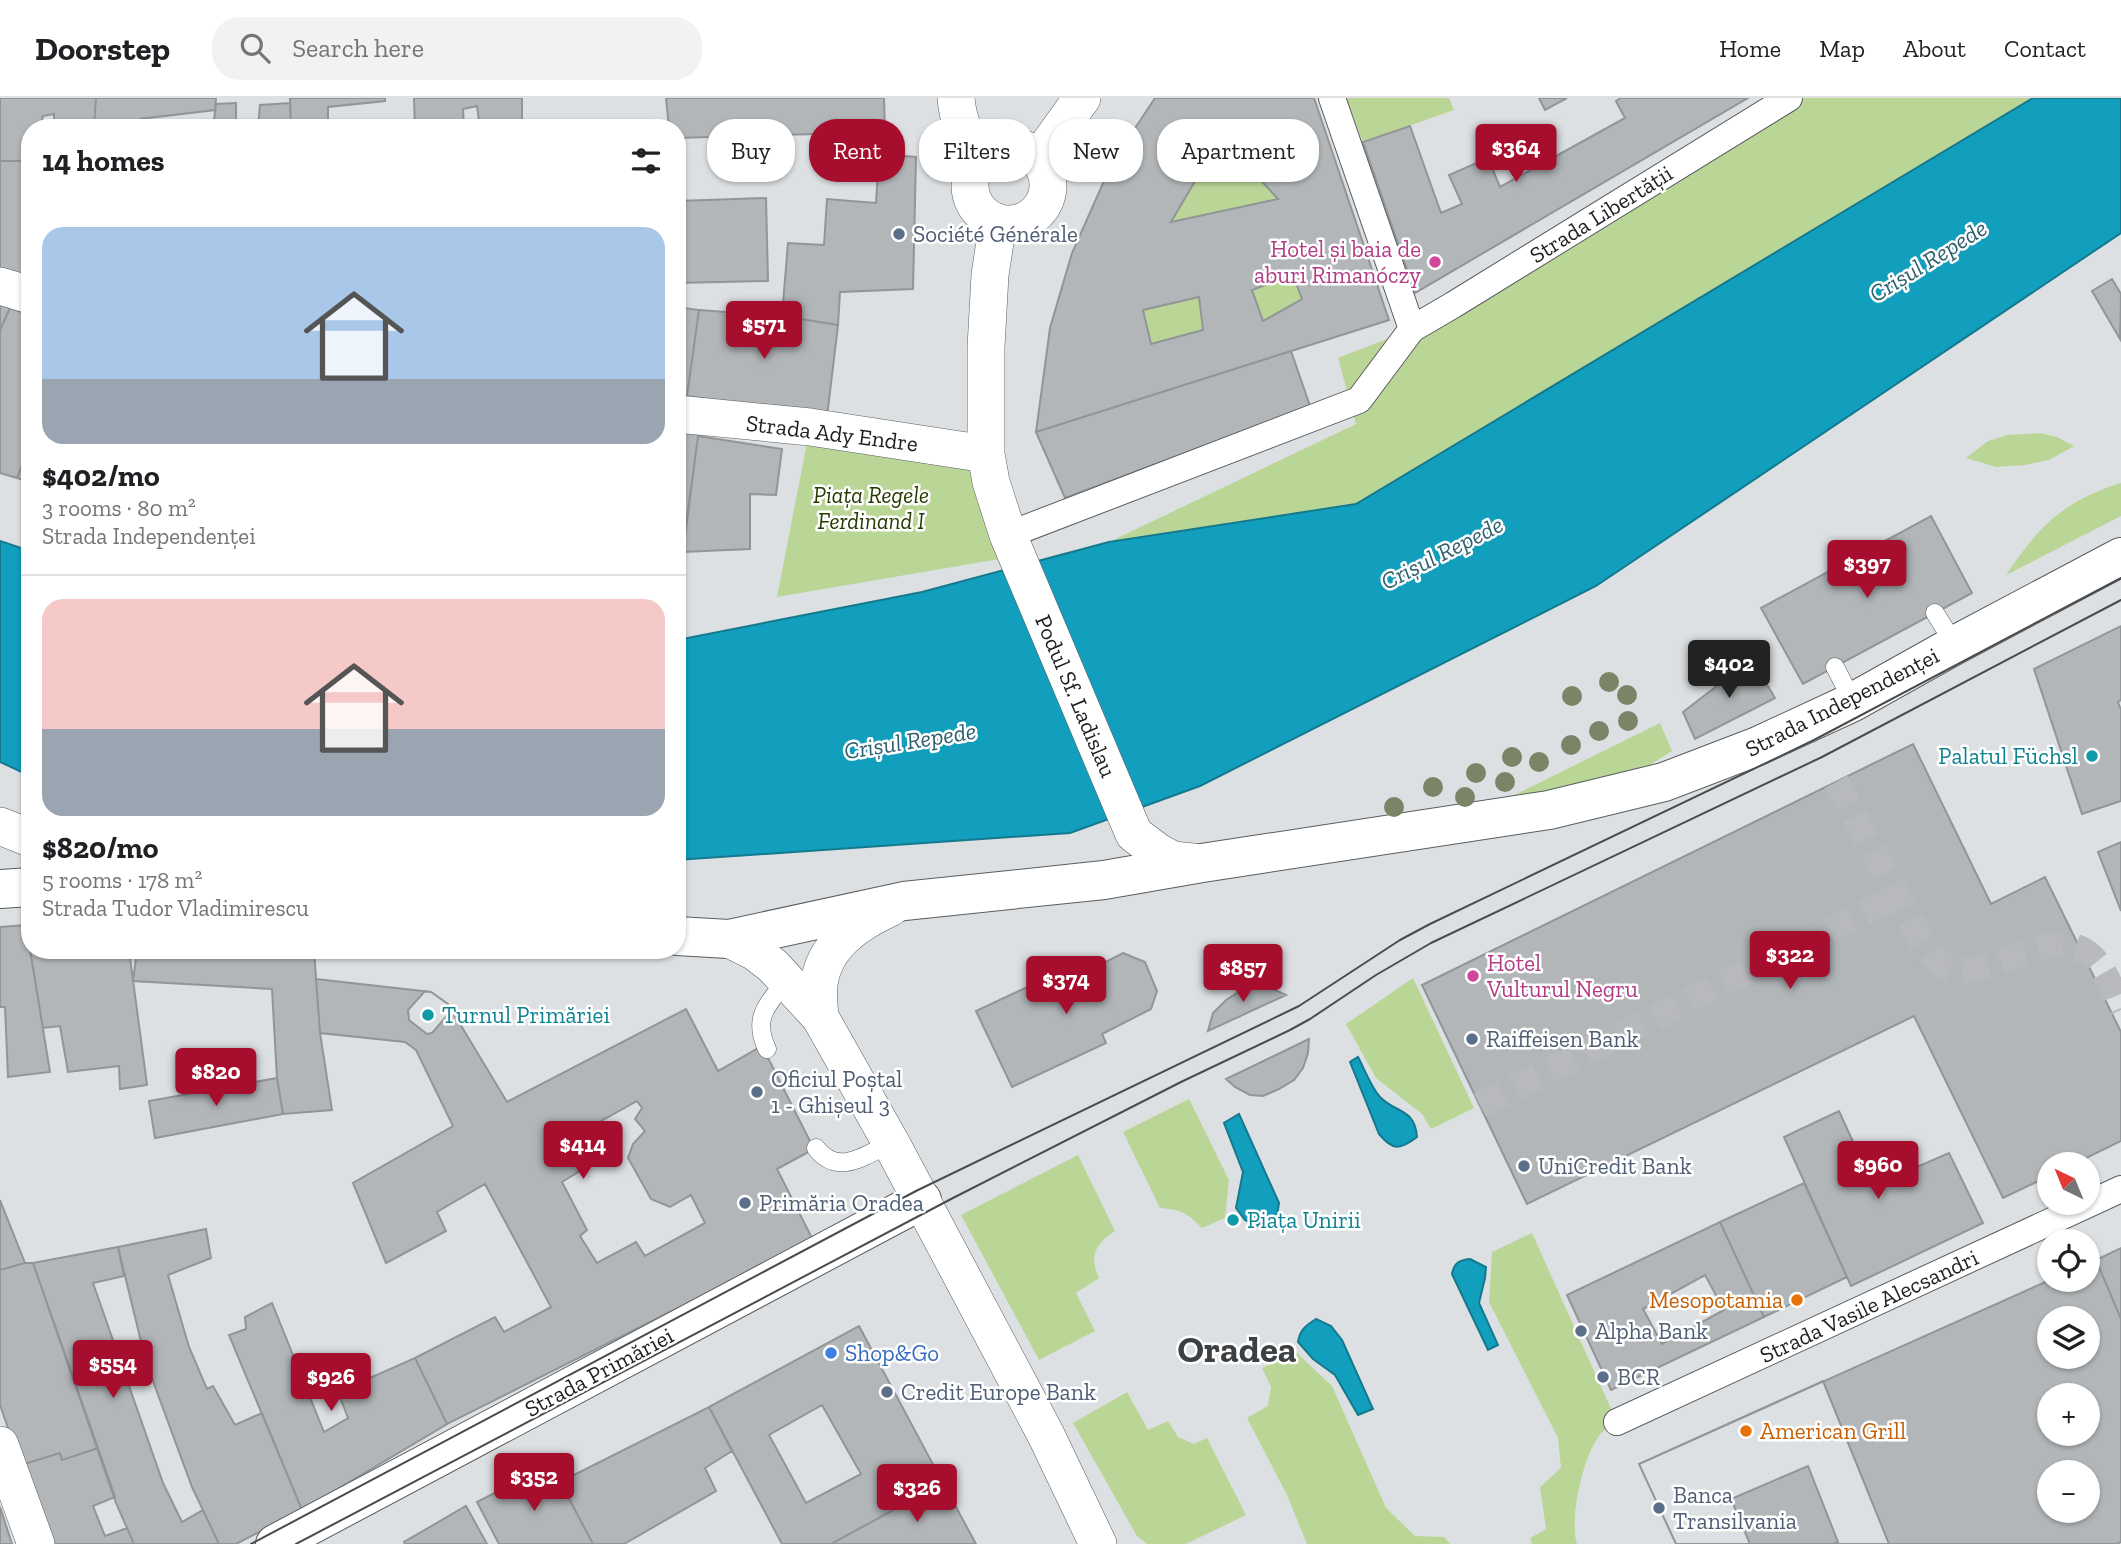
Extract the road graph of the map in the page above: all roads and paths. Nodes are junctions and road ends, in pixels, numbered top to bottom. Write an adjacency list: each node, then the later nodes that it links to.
1 (956, 98): 5 (street)
2 (1082, 98): 7 (street)
3 (1332, 98): 12 (street)
4 (1789, 98): 12 (street, Strada Libertății)
5 (959, 119)
6 (1035, 155): 7 (street)
7 (1039, 158): 9 (street)
8 (970, 182): 9 (street)
9 (998, 222): 14 (street)
10 (0, 286): 11 (street)
11 (21, 293)
12 (1412, 328): 15 (street)
13 (686, 415): 14 (street, Strada Ady Endre)
14 (986, 454): 15 (street)
15 (1015, 551): 22 (street, Podul Sf. Ladislau)
16 (2121, 557): 18 (street, Strada Independenței)
17 (1935, 613): 18 (lane)
18 (1955, 645): 20 (street, Strada Independenței)
19 (1835, 667): 20 (lane)
20 (1853, 702): 24 (street, Strada Independenței)
21 (0, 826): 23 (street)
22 (1133, 832): 24 (street); 25 (street)
23 (21, 834)
24 (1202, 863): 25 (street)
25 (1104, 880): 28 (street)
26 (21, 888): 27 (street)
27 (0, 889)
28 (904, 901): 30 (street); 32 (street)
29 (686, 937): 30 (street)
30 (729, 939): 31 (street)
31 (787, 980): 32 (street); 33 (lane)
32 (820, 1017): 34 (street)
33 (767, 1049)
34 (891, 1143): 35 (lane); 37 (street)
35 (816, 1148)
36 (2121, 1189): 38 (street, Strada Vasile Alecsandri)
37 (922, 1200): 41 (street, Strada Primăriei); 42 (street)
38 (1617, 1422)
39 (0, 1445): 40 (street)
40 (36, 1544)
41 (275, 1544)
42 (1098, 1544)

